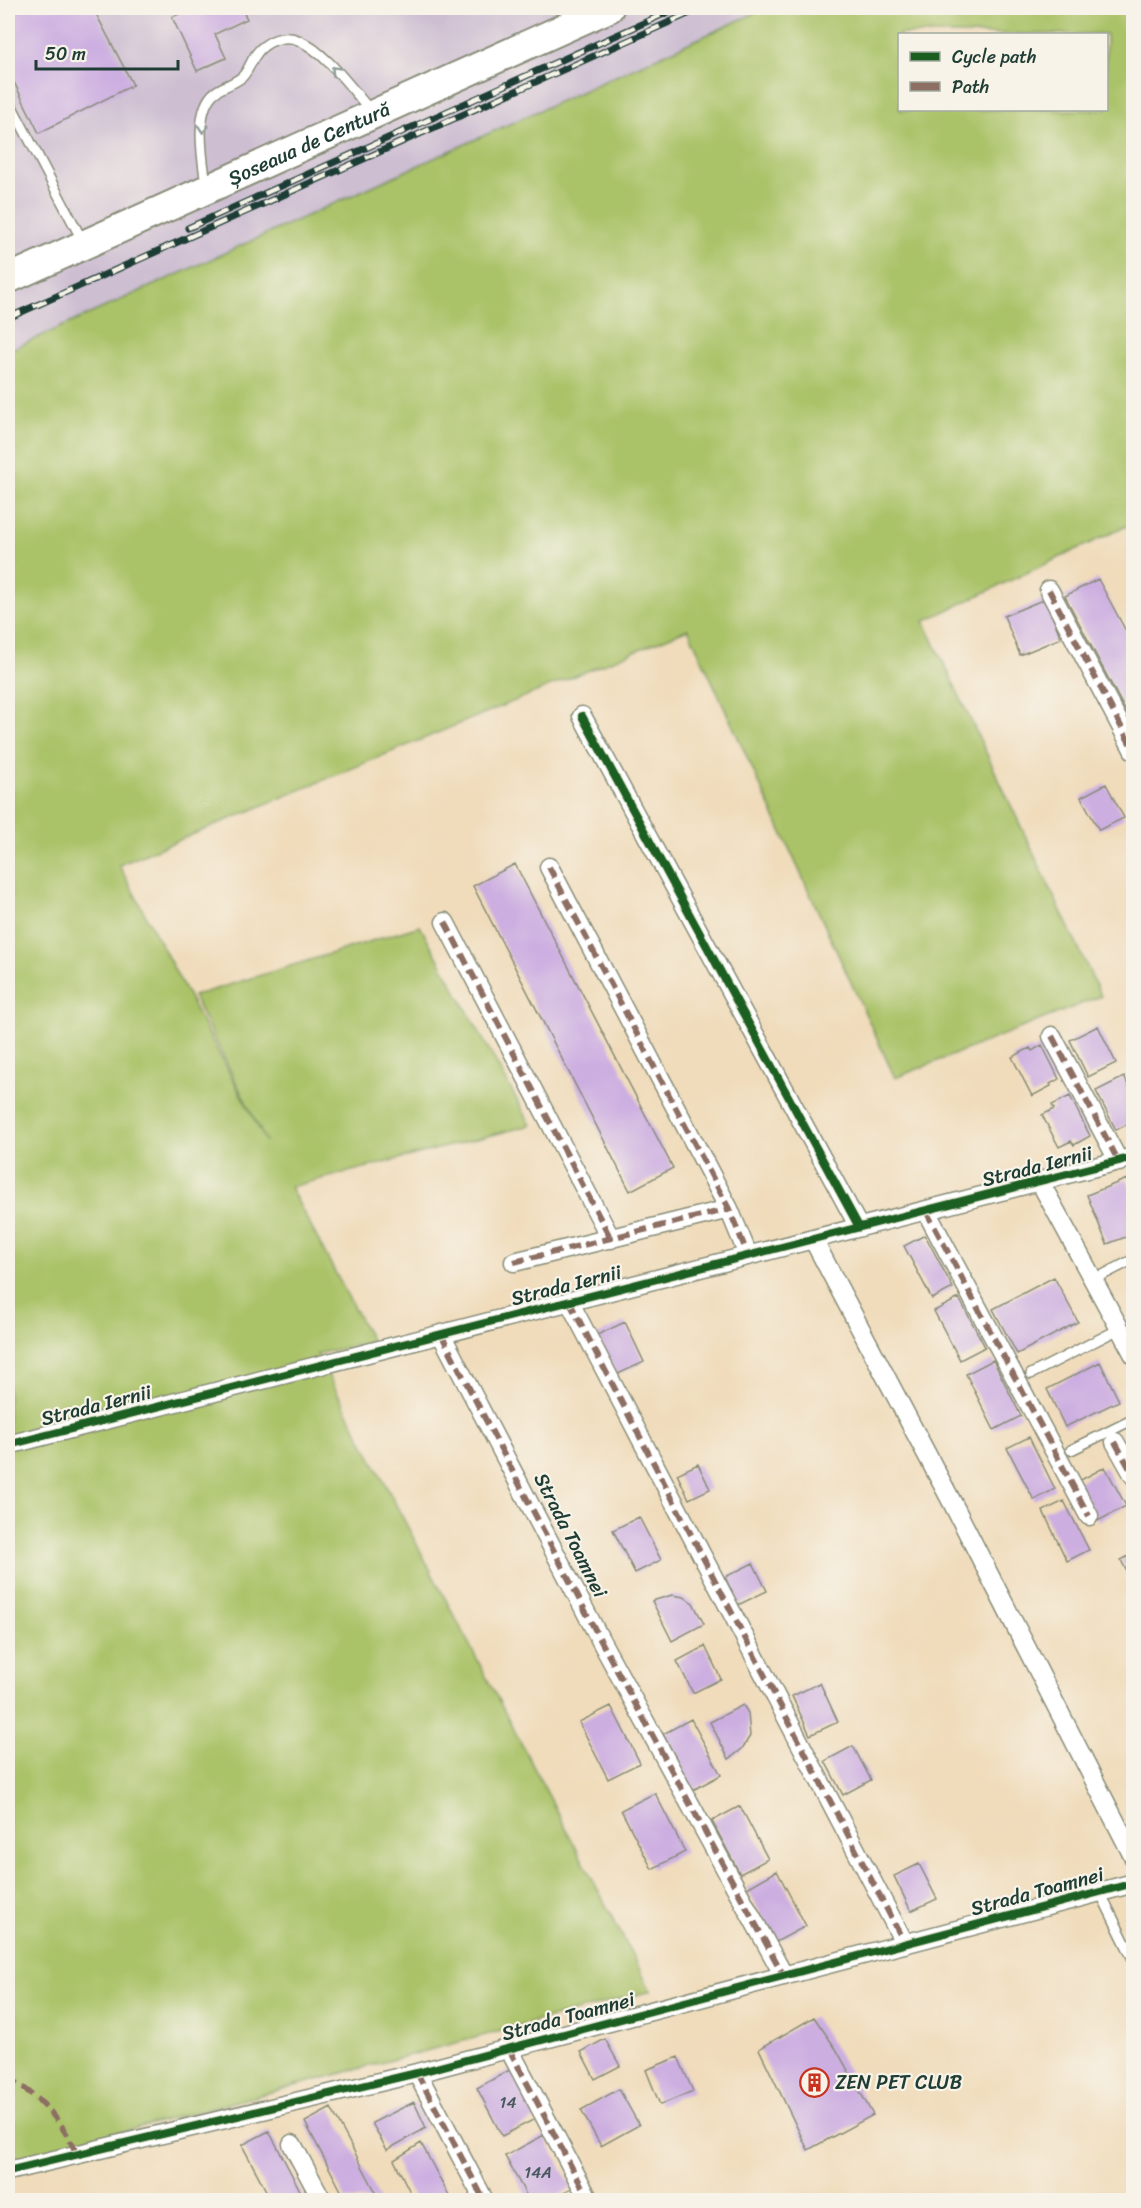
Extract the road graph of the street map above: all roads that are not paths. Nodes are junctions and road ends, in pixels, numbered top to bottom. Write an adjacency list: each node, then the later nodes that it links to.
1 (609, 8): 3 (main road, Șoseaua de Centură)
2 (8, 99): 5 (lane)
3 (374, 115): 4 (main road, Șoseaua de Centură); 4 (lane, one-way to 4)
4 (207, 189): 5 (main road, Șoseaua de Centură)
5 (85, 244): 6 (main road, Șoseaua de Centură)
6 (8, 279)
7 (1049, 590): 9 (street)
8 (582, 716): 17 (street)
9 (1134, 751)
10 (549, 867): 15 (street)
11 (445, 922): 18 (street)
12 (1052, 1036): 13 (street)
13 (1126, 1160): 14 (street, Strada Iernii)
14 (1040, 1182): 16 (street, Strada Iernii); 23 (street, Strada Iernii)
15 (729, 1209): 18 (street); 20 (street)
16 (926, 1211): 17 (street, Strada Iernii); 34 (street)
17 (860, 1227): 19 (street, Strada Iernii)
18 (611, 1239): 22 (street)
19 (813, 1239): 20 (street, Strada Iernii); 35 (street)
20 (748, 1255): 24 (street, Strada Iernii)
21 (1134, 1259): 23 (lane)
22 (514, 1262)
23 (1093, 1280): 25 (street, Strada Iernii)
24 (569, 1301): 26 (street, Strada Iernii); 38 (street)
25 (1119, 1329): 27 (street, Strada Iernii); 28 (lane)
26 (441, 1334): 31 (street, Strada Iernii); 40 (street, Strada Toamnei)
27 (1133, 1351)
28 (1031, 1374)
29 (1134, 1419): 32 (lane)
30 (1115, 1442): 33 (street)
31 (8, 1445)
32 (1071, 1450)
33 (1134, 1476)
34 (1089, 1516)
35 (1134, 1857)
36 (1134, 1883): 37 (street, Strada Toamnei)
37 (1100, 1892): 38 (street, Strada Toamnei); 39 (lane)
38 (905, 1944): 40 (street, Strada Toamnei)
39 (1134, 1961)
40 (784, 1976): 41 (street, Strada Toamnei)
41 (509, 2049): 42 (street, Strada Toamnei); 47 (street, Strada Toamnei)
42 (417, 2073): 44 (street, Strada Toamnei); 46 (street)
43 (292, 2144): 45 (street)
44 (8, 2171)
45 (322, 2200)
46 (484, 2200)
47 (589, 2200)

